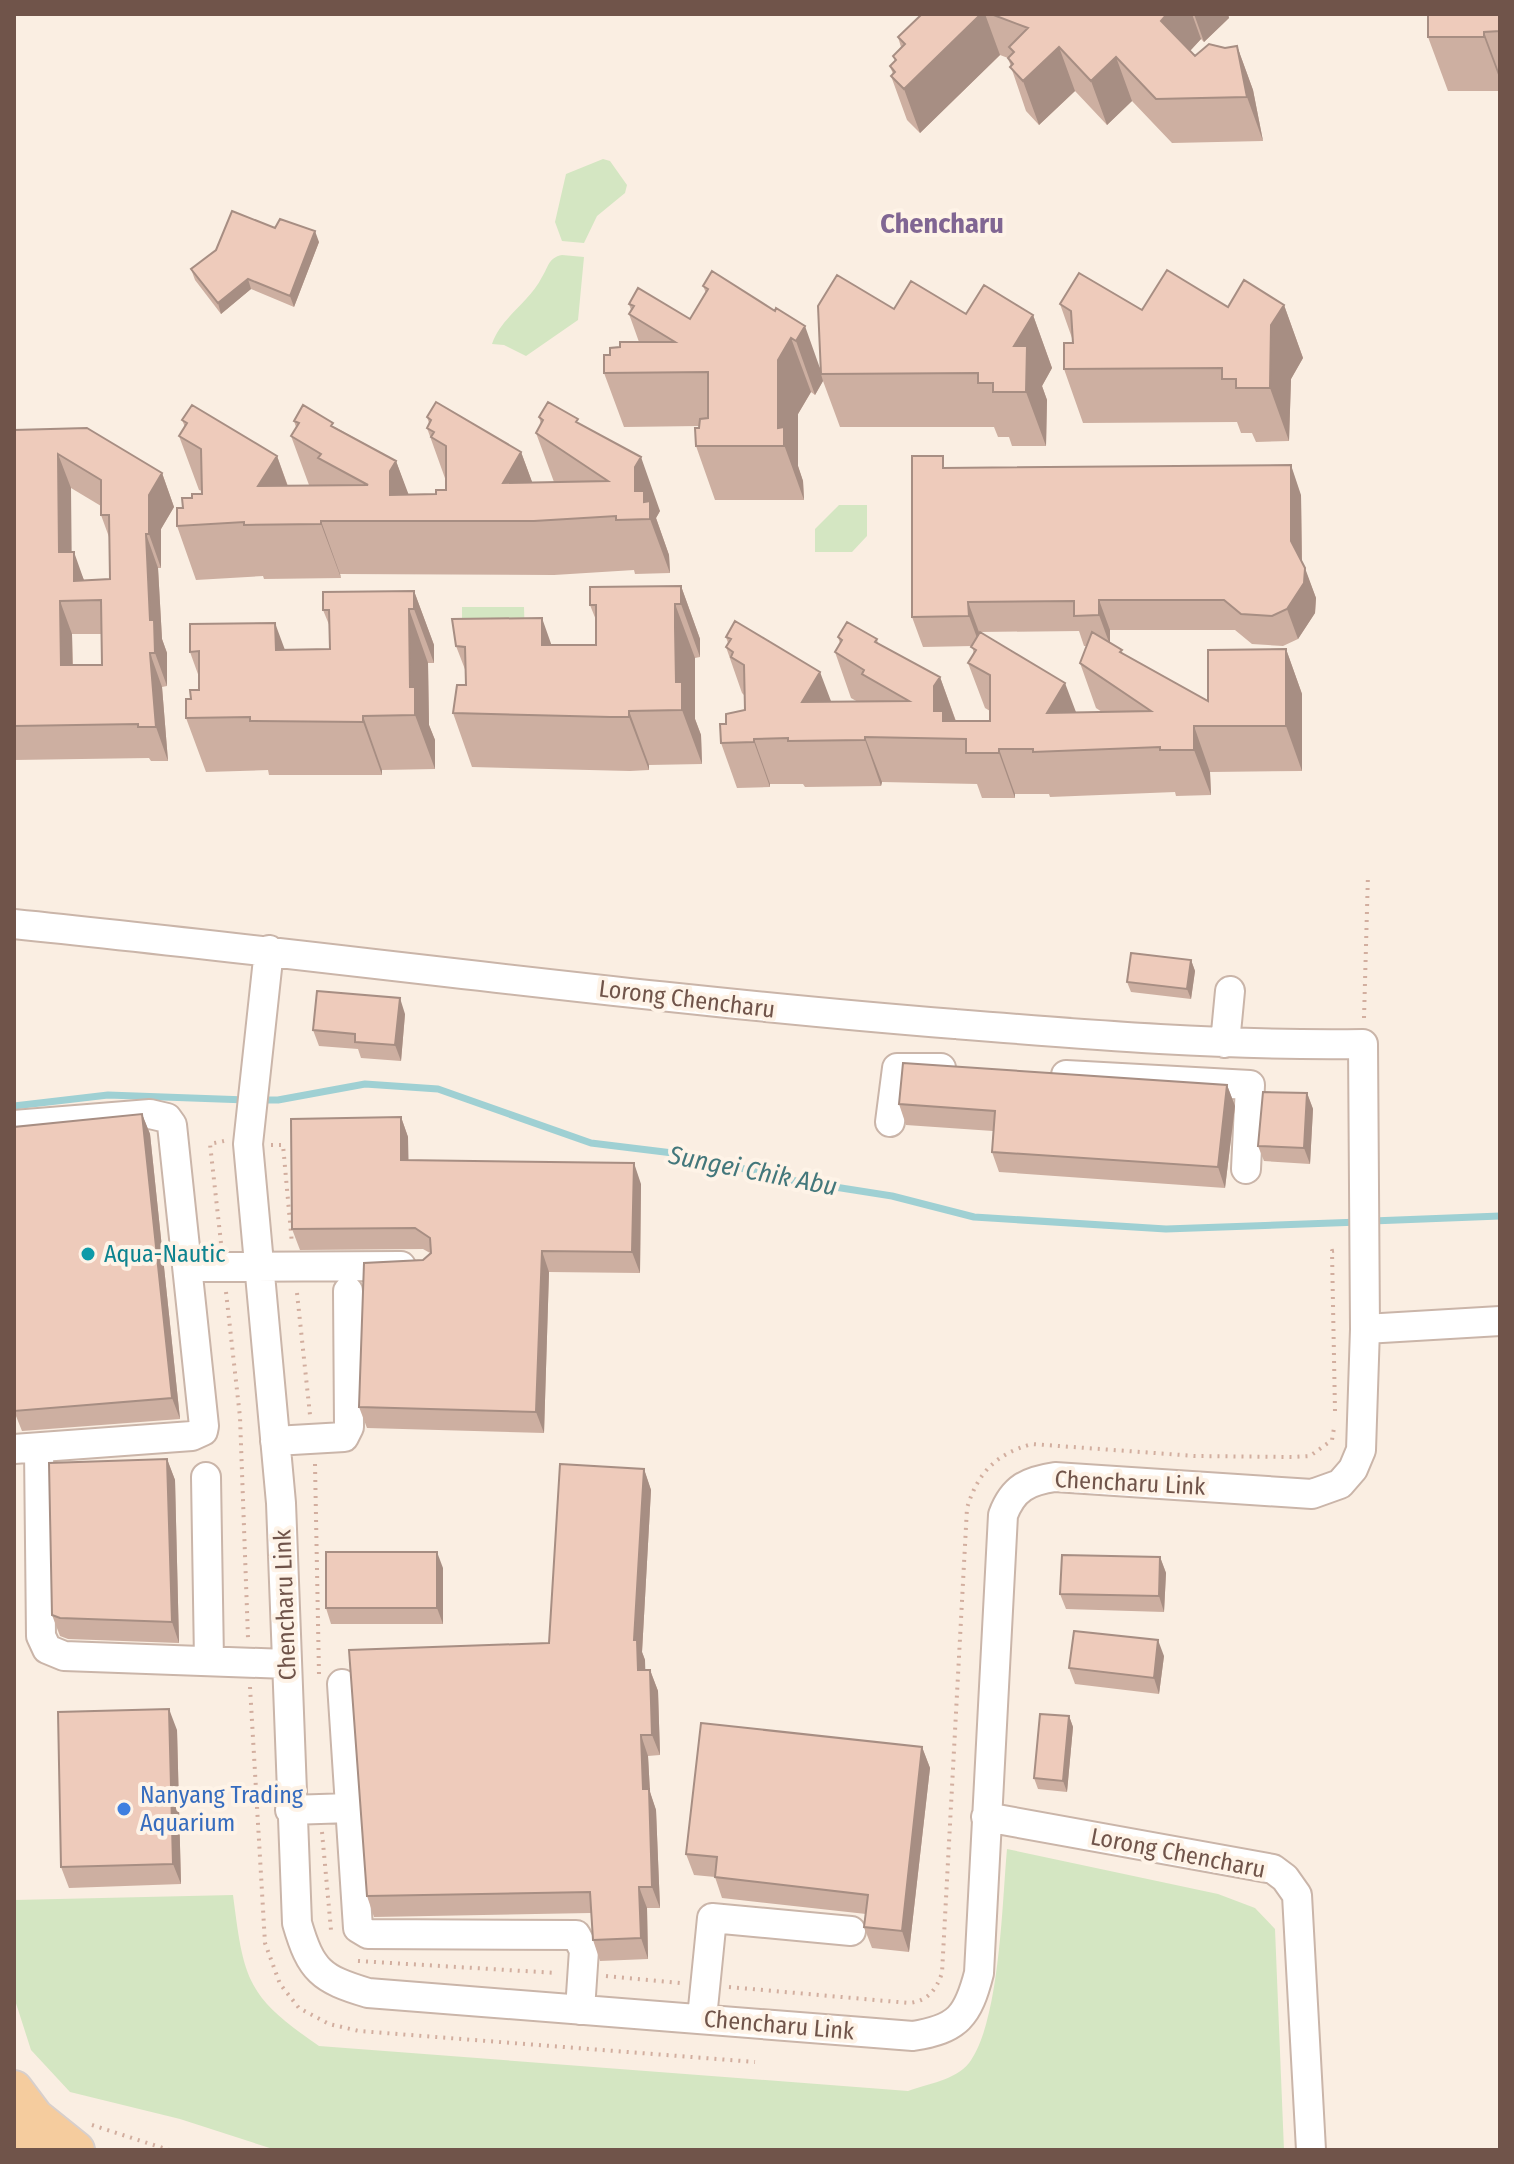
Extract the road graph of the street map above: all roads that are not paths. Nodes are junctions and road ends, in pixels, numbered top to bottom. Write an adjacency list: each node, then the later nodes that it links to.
1 (14, 924): 2 (street, Lorong Chencharu)
2 (269, 950): 4 (street, Lorong Chencharu); 12 (street, Chencharu Link)
3 (1230, 991): 4 (street)
4 (1213, 1043): 5 (street, Lorong Chencharu); 8 (street)
5 (1363, 1044): 17 (street, Chencharu Link)
6 (963, 1069): 9 (street)
7 (1041, 1073): 8 (street)
8 (1196, 1081): 11 (street)
9 (890, 1122)
10 (14, 1125): 14 (street)
11 (1246, 1169)
12 (259, 1266): 13 (street); 14 (street); 18 (street, Chencharu Link)
13 (423, 1266)
14 (189, 1267): 19 (street)
15 (348, 1291): 18 (street)
16 (1500, 1321): 17 (street)
17 (1365, 1329): 26 (street, Chencharu Link)
18 (275, 1441): 22 (street, Chencharu Link)
19 (27, 1449): 21 (street)
20 (206, 1477): 21 (street)
21 (209, 1660): 22 (street)
22 (287, 1664): 25 (street, Chencharu Link)
23 (330, 1685): 24 (street)
24 (350, 1808): 25 (street); 28 (street)
25 (290, 1810): 28 (street, Chencharu Link)
26 (986, 1817): 29 (street, Chencharu Link); 34 (street, Lorong Chencharu)
27 (851, 1931): 29 (street)
28 (580, 2010): 29 (street, Chencharu Link)
29 (702, 2018)
30 (14, 2089): 31 (main road)
31 (82, 2137)
32 (14, 2140): 33 (main road)
33 (45, 2150)
34 (1311, 2150)

